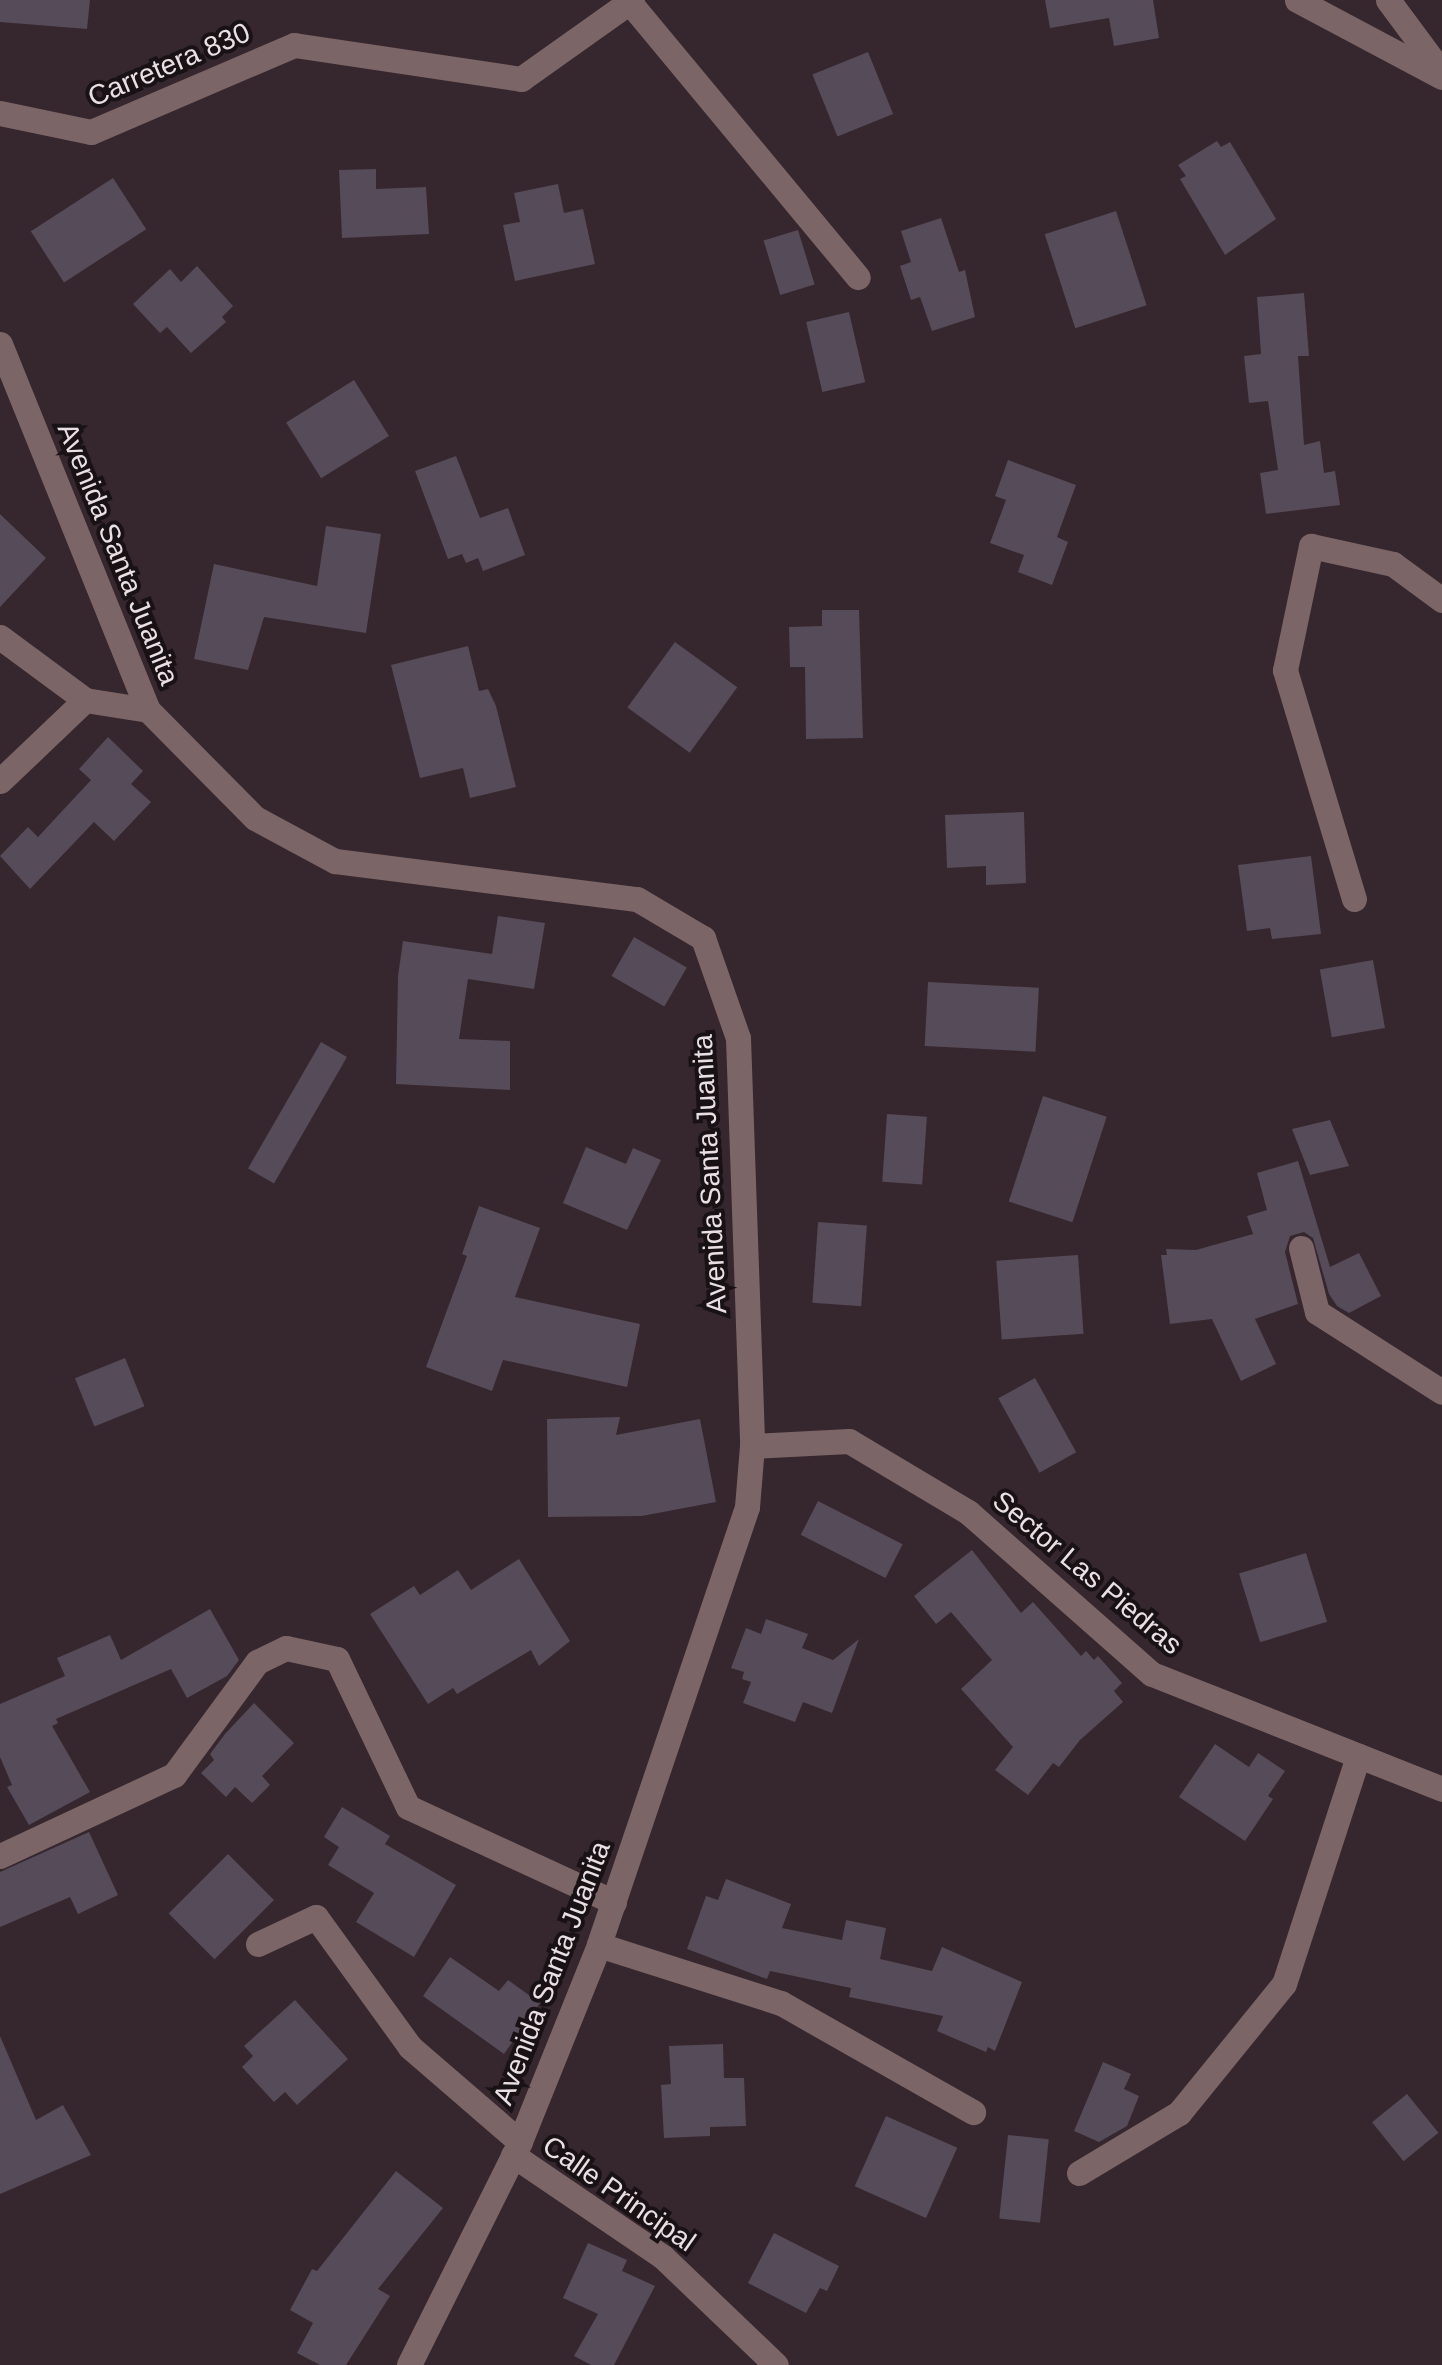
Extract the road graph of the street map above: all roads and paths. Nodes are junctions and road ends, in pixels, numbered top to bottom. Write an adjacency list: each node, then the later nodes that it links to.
1 (1297, 0): 4 (street)
2 (1388, 0): 4 (street)
3 (632, 2): 5 (street, Carretera 830); 6 (street)
4 (1442, 75)
5 (0, 114)
6 (858, 277)
7 (0, 344): 11 (street, Avenida Santa Juanita)
8 (1442, 600): 13 (street)
9 (0, 637): 10 (street)
10 (86, 700): 11 (street); 12 (street)
11 (148, 710): 16 (street, Avenida Santa Juanita)
12 (0, 780)
13 (1354, 899)
14 (1301, 1248): 15 (street)
15 (1442, 1392)
16 (752, 1446): 17 (street, Sector Las Piedras); 20 (street, Avenida Santa Juanita)
17 (1358, 1756): 18 (street, Sector Las Piedras); 25 (street)
18 (1442, 1789)
19 (0, 1856): 20 (street)
20 (614, 1902): 22 (street, Avenida Santa Juanita)
21 (258, 1944): 24 (street, Calle Principal)
22 (600, 1944): 23 (street); 24 (street, Avenida Santa Juanita)
23 (974, 2112)
24 (516, 2148): 26 (street, Avenida Santa Juanita); 27 (street, Calle Principal)
25 (1079, 2173)
26 (409, 2365)
27 (776, 2365)

